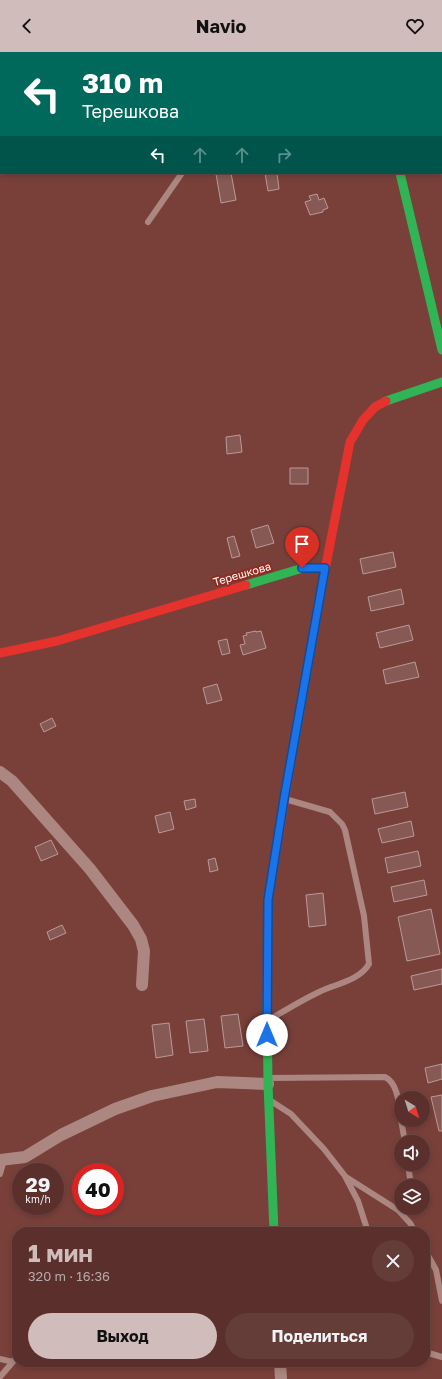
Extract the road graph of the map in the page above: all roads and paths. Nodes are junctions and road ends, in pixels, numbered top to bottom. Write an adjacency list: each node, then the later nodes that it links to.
1 (181, 174): 3 (lane)
2 (400, 174): 4 (main road)
3 (148, 222)
4 (442, 350)
5 (442, 382): 6 (main road)
6 (325, 568): 7 (main road, Терешкова); 9 (main road)
7 (0, 653)
8 (0, 772): 10 (street)
9 (284, 799): 11 (main road); 11 (lane)
10 (142, 985)
11 (267, 1020): 12 (main road)
12 (267, 1081): 13 (lane); 14 (main road); 15 (street)
13 (395, 1091)
14 (268, 1099): 17 (lane); 18 (main road)
15 (2, 1160): 16 (lane)
16 (0, 1174)
17 (345, 1176): 19 (lane); 20 (lane)
18 (274, 1227)
19 (366, 1227)
20 (412, 1227)
21 (430, 1259): 22 (lane)
22 (442, 1301)
23 (430, 1353): 24 (lane)
24 (442, 1357)
25 (0, 1359): 26 (lane)
26 (12, 1362): 28 (lane)
27 (280, 1367): 29 (street)
28 (0, 1377)
29 (281, 1379)

